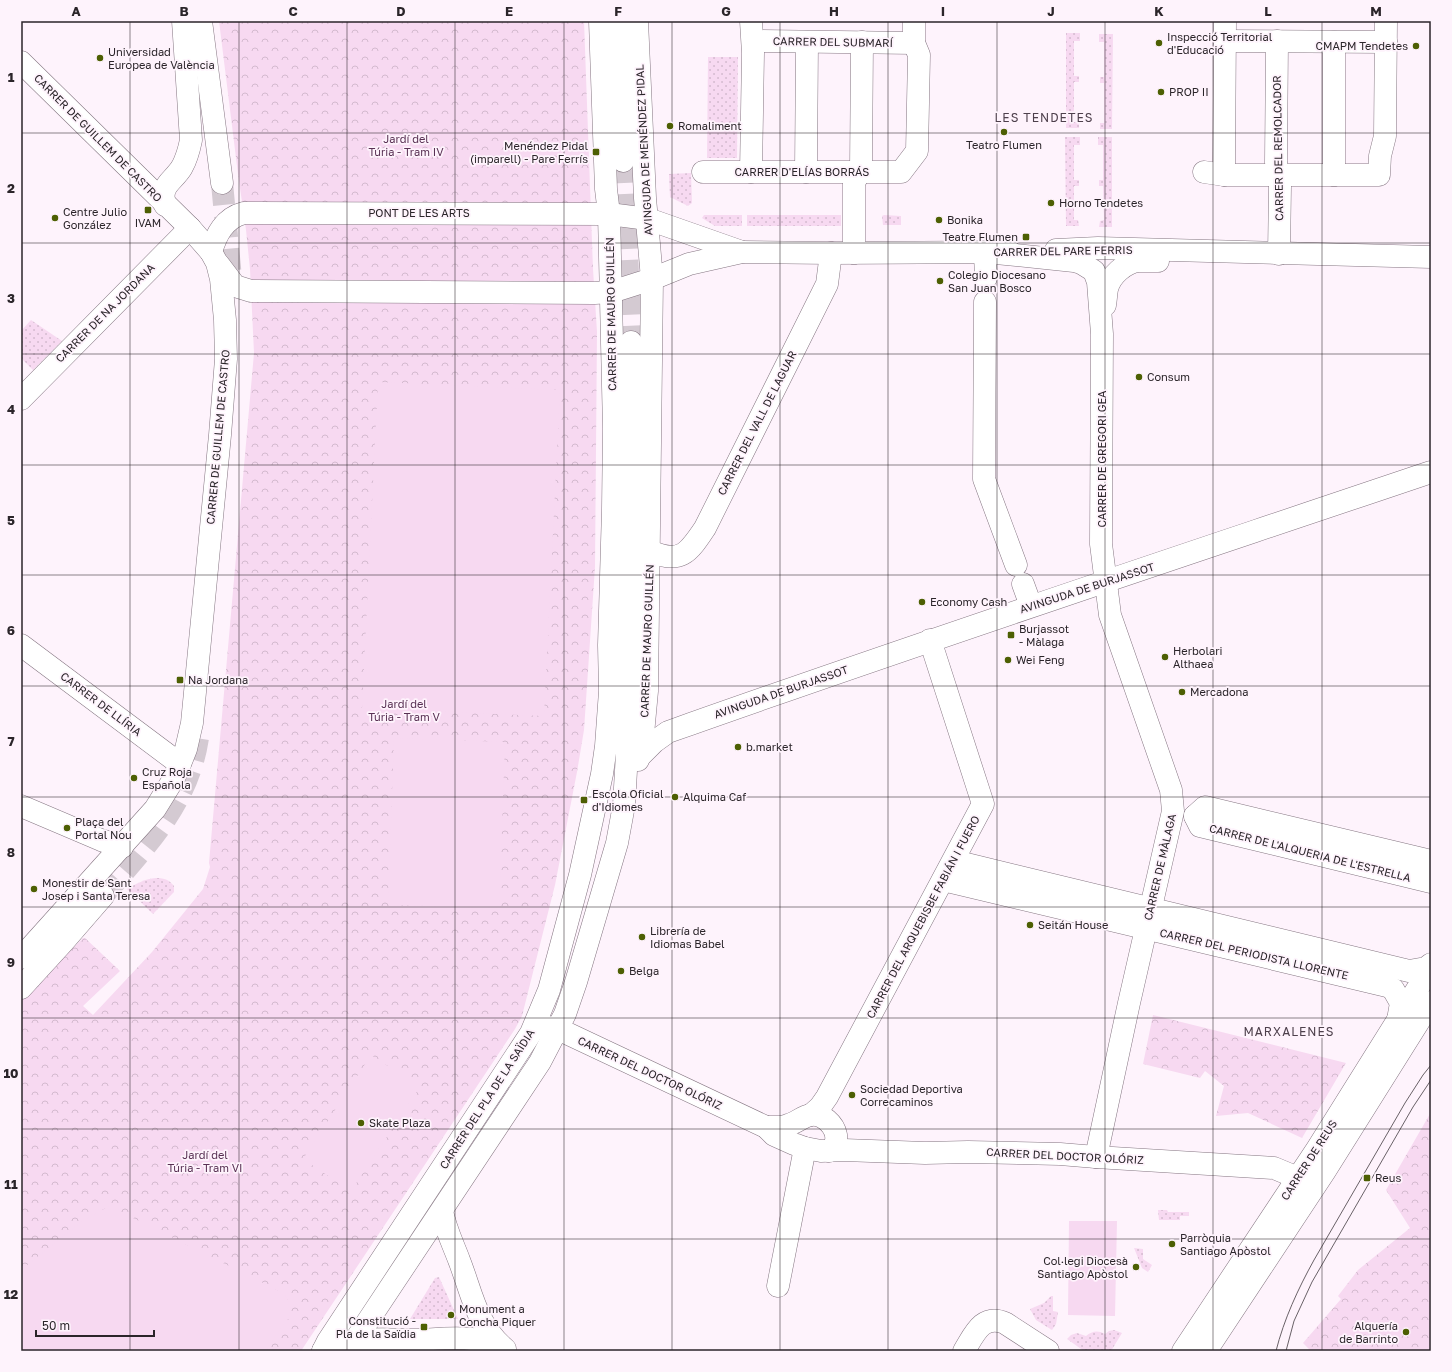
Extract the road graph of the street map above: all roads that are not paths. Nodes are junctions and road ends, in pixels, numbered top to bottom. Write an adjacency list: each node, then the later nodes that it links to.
1 (183, 21): 24 (street)
2 (201, 21): 23 (street)
3 (600, 21): 25 (street)
4 (617, 21): 16 (street, AVINGUDA DE MENÉNDEZ PIDAL)
5 (637, 21): 26 (street, AVINGUDA DE MENÉNDEZ PIDAL)
6 (914, 21): 14 (street)
7 (752, 31): 11 (street, CARRER DEL SUBMARÍ); 18 (street)
8 (1225, 31): 10 (street); 21 (street)
9 (1386, 32): 13 (street); 22 (street)
10 (1277, 41): 13 (street); 21 (street, CARRER DEL REMOLCADOR)
11 (807, 42): 12 (street, CARRER DEL SUBMARÍ); 19 (street)
12 (862, 42): 14 (street, CARRER DEL SUBMARÍ); 20 (street)
13 (1334, 42): 22 (street)
14 (914, 43): 20 (street, CARRER D'ELÍAS BORRÁS)
15 (22, 65): 24 (street, CARRER DE GUILLEM DE CASTRO)
16 (623, 161)
17 (703, 172): 18 (street, CARRER D'ELÍAS BORRÁS)
18 (751, 172): 19 (street, CARRER D'ELÍAS BORRÁS)
19 (806, 172): 20 (street, CARRER D'ELÍAS BORRÁS)
20 (861, 172): 30 (street)
21 (1278, 175): 22 (street); 33 (street, CARRER DEL REMOLCADOR)
22 (1334, 175)
23 (222, 183)
24 (165, 205): 27 (street, CARRER DE GUILLEM DE CASTRO)
25 (600, 214): 26 (street, PONT DE LES ARTS); 35 (street, PONT DE LES ARTS); 38 (street, CARRER DE MAURO GUILLÉN)
26 (648, 219): 29 (street, CARRER DEL PARE FERRIS); 37 (street, AVINGUDA DE MENÉNDEZ PIDAL)
27 (190, 228): 35 (street, CARRER DE GUILLEM DE CASTRO); 42 (street, CARRER DE NA JORDANA)
28 (1169, 251): 32 (street, CARRER DEL PARE FERRIS); 33 (street, CARRER DEL PARE FERRIS); 40 (street, CARRER DE GREGORI GEA)
29 (742, 252): 31 (street, CARRER DEL PARE FERRIS); 37 (street, CARRER DEL PARE FERRIS)
30 (854, 252): 31 (street, CARRER DEL PARE FERRIS); 32 (street, CARRER DEL PARE FERRIS)
31 (831, 253): 44 (street, CARRER DEL VALL DE LAGUAR)
32 (991, 253): 36 (street); 40 (street, CARRER DE GREGORI GEA)
33 (1279, 254): 34 (street, CARRER DEL PARE FERRIS)
34 (1431, 257)
35 (214, 258): 38 (street); 50 (street, CARRER DE GUILLEM DE CASTRO)
36 (986, 278)
37 (652, 280): 38 (street); 44 (street, CARRER DE MAURO GUILLÉN)
38 (603, 293): 51 (street, CARRER DE MAURO GUILLÉN)
39 (986, 302): 46 (street)
40 (1102, 334): 45 (street, CARRER DE GREGORI GEA)
41 (631, 342): 52 (street, CARRER DE MAURO GUILLÉN)
42 (21, 399)
43 (1431, 472): 45 (street, AVINGUDA DE BURJASSOT)
44 (650, 551): 49 (street, CARRER DE MAURO GUILLÉN)
45 (1105, 583): 46 (street, AVINGUDA DE BURJASSOT); 54 (street, CARRER DE MÀLAGA)
46 (1031, 606): 47 (street, AVINGUDA DE BURJASSOT)
47 (930, 640): 49 (street, AVINGUDA DE BURJASSOT); 57 (street, CARRER DEL ARQUEBISBE FABIÁN I FUERO)
48 (21, 644): 50 (street, CARRER DE LLÍRIA)
49 (639, 757): 52 (street, CARRER DE MAURO GUILLÉN)
50 (180, 764): 56 (street, CARRER DE GUILLEM DE CASTRO)
51 (602, 774): 68 (street, CARRER DEL PLA DE LA SAÏDIA)
52 (626, 791): 69 (street, CARRER DEL PLA DE LA SAÏDIA)
53 (23, 807): 56 (street)
54 (1173, 811): 55 (street, CARRER DE L'ALQUERIA DE L'ESTRELLA); 62 (street, CARRER DE MÀLAGA)
55 (1195, 816): 58 (street, CARRER DE L'ALQUERIA DE L'ESTRELLA); 60 (street, CARRER DE L'ALQUERIA DE L'ESTRELLA)
56 (122, 847): 63 (street, CARRER DE GUILLEM DE CASTRO)
57 (954, 861): 59 (street, CARRER DEL ARQUEBISBE FABIÁN I FUERO); 62 (street, CARRER DEL PERIODISTA LLORENTE)
58 (1431, 861)
59 (943, 880): 62 (street, CARRER DEL PERIODISTA LLORENTE); 70 (street, CARRER DEL ARQUEBISBE FABIÁN I FUERO)
60 (1431, 882)
61 (103, 896): 65 (street)
62 (1148, 919): 64 (street, CARRER DEL PERIODISTA LLORENTE); 67 (street, CARRER DEL PERIODISTA LLORENTE); 74 (street, CARRER DE MÀLAGA)
63 (21, 958)
64 (1431, 966): 67 (street, CARRER DE REUS)
65 (21, 988)
66 (1431, 1002): 85 (street, CARRER DE REUS)
67 (1398, 1020): 75 (street, CARRER DE REUS)
68 (533, 1030): 69 (street, CARRER DEL DOCTOR OLÓRIZ); 79 (street, CARRER DEL PLA DE LA SAÏDIA)
69 (558, 1030): 71 (street, CARRER DEL DOCTOR OLÓRIZ); 76 (street, CARRER DEL PLA DE LA SAÏDIA)
70 (805, 1117): 71 (street, CARRER DEL DOCTOR OLÓRIZ); 72 (street); 73 (street)
71 (766, 1127): 72 (street, CARRER DEL DOCTOR OLÓRIZ)
72 (800, 1146): 73 (street, CARRER DEL DOCTOR OLÓRIZ); 77 (street)
73 (829, 1151): 74 (street, CARRER DEL DOCTOR OLÓRIZ)
74 (1096, 1157): 75 (street, CARRER DEL DOCTOR OLÓRIZ)
75 (1298, 1178): 84 (street, CARRER DE REUS)
76 (442, 1211): 78 (street, CARRER DEL PLA DE LA SAÏDIA); 81 (street)
77 (778, 1286)
78 (352, 1346): 79 (street, CARRER DEL PLA DE LA SAÏDIA); 80 (street, CARRER DEL PLA DE LA SAÏDIA)
79 (323, 1351)
80 (500, 1351)
81 (508, 1351)
82 (964, 1351): 83 (street)
83 (1048, 1351)
84 (1183, 1351)
85 (1206, 1351)

